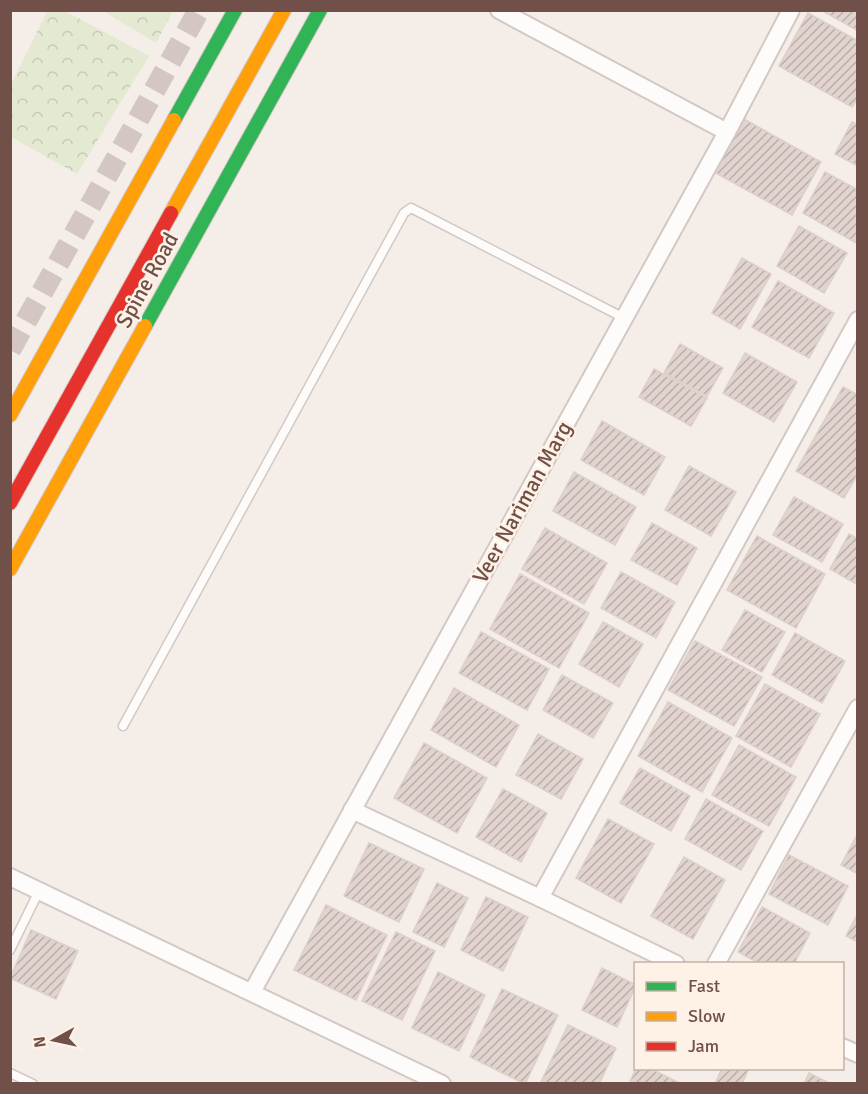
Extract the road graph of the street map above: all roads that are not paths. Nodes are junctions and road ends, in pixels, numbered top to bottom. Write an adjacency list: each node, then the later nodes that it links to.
1 (235, 10): 9 (main road)
2 (284, 10): 10 (main road, Spine Road)
3 (320, 10): 11 (main road, Spine Road)
4 (499, 10): 6 (street)
5 (791, 10): 6 (street, Veer Nariman Marg)
6 (727, 132): 7 (street, Veer Nariman Marg)
7 (624, 318): 13 (lane); 14 (street, Veer Nariman Marg)
8 (858, 320): 17 (street)
9 (10, 415)
10 (10, 503)
11 (10, 569)
12 (858, 708): 20 (street)
13 (123, 726)
14 (352, 810): 17 (street); 21 (street, Veer Nariman Marg)
15 (10, 877): 16 (street)
16 (39, 891): 18 (lane); 21 (street)
17 (540, 898): 19 (street)
18 (10, 950)
19 (674, 962)
20 (717, 962)
21 (252, 992): 26 (street)
22 (844, 1047): 23 (street)
23 (858, 1054)
24 (10, 1073): 25 (lane)
25 (33, 1083)
26 (442, 1083)

